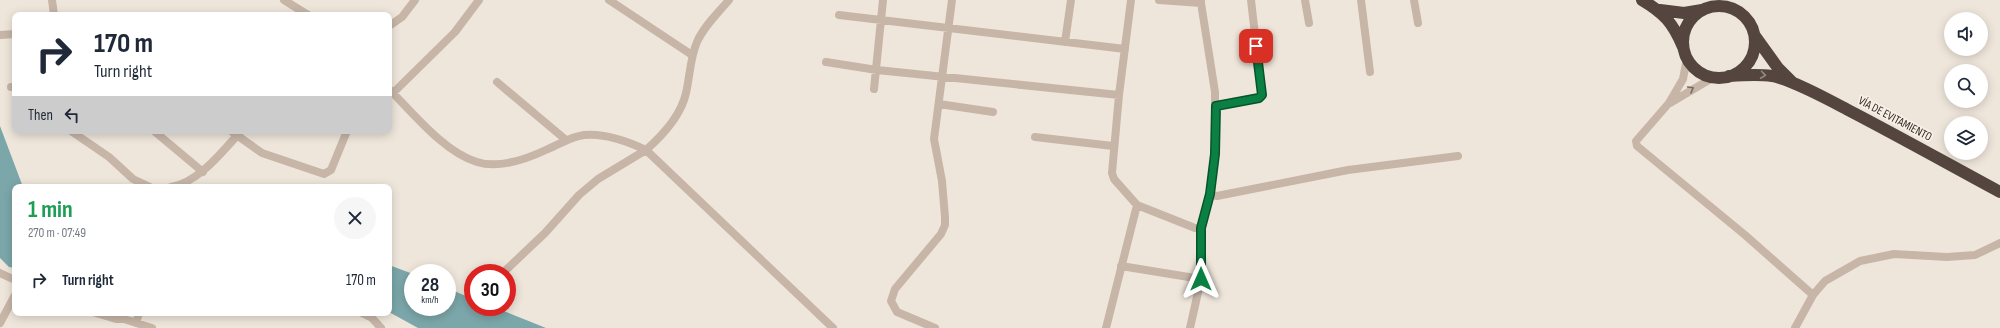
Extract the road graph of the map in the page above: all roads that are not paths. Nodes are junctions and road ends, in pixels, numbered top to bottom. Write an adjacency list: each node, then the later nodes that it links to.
1 (52, 0): 20 (street)
2 (284, 0): 21 (street)
3 (415, 0): 26 (street)
4 (479, 0): 44 (street)
5 (609, 0): 34 (street)
6 (729, 0): 34 (street)
7 (883, 0): 23 (street)
8 (952, 0): 27 (street)
9 (1071, 0): 31 (street)
10 (1131, 0): 32 (street)
11 (1159, 0): 17 (street)
12 (1251, 0): 49 (street)
13 (1305, 0): 24 (street)
14 (1361, 0): 37 (street)
15 (1414, 0): 25 (street)
16 (1642, 0): 19 (highway)
17 (1201, 1): 49 (street)
18 (1707, 9): 19 (highway); 29 (highway); 33 (highway)
19 (1660, 10): 33 (highway)
20 (54, 12)
21 (303, 12)
22 (839, 15): 23 (street)
23 (880, 21): 27 (street); 36 (street)
24 (1309, 23)
25 (1418, 23)
26 (392, 24)
27 (948, 27): 31 (street); 39 (street)
28 (12, 34): 30 (street)
29 (1754, 35): 38 (highway); 42 (highway, VÍA DE EVITAMIENTO)
30 (0, 36)
31 (1065, 42): 32 (street)
32 (1125, 49): 46 (street)
33 (1686, 54): 40 (highway); 47 (street)
34 (692, 55): 59 (street)
35 (826, 62): 36 (street)
36 (877, 70): 39 (street); 43 (street)
37 (1370, 72)
38 (1729, 76): 40 (highway); 42 (highway, VÍA DE EVITAMIENTO, one-way to 42)
39 (942, 78): 46 (street); 48 (street)
40 (1714, 78): 47 (street, one-way to 40)
41 (497, 82): 57 (street)
42 (1796, 86): 64 (highway, VÍA DE EVITAMIENTO)
43 (874, 89)
44 (392, 90)
45 (392, 92): 57 (street)
46 (1119, 95): 58 (street)
47 (1669, 103): 74 (street)
48 (939, 104): 50 (street); 84 (street)
49 (1216, 106): 65 (street)
50 (993, 112)
51 (75, 134): 62 (street)
52 (158, 134): 61 (street)
53 (234, 134): 61 (street)
54 (238, 134): 55 (street)
55 (346, 134)
56 (1035, 137): 58 (street)
57 (566, 140): 59 (street)
58 (1114, 146): 66 (street)
59 (646, 150): 69 (street); 83 (street)
60 (1458, 156): 65 (street)
61 (203, 172): 63 (street)
62 (144, 184)
63 (184, 184)
64 (2000, 192)
65 (1210, 194): 67 (street)
66 (1137, 205): 67 (street); 70 (street)
67 (1201, 228): 73 (street)
68 (2000, 243): 74 (street)
69 (513, 264)
70 (1121, 266): 73 (street); 85 (street)
71 (0, 273): 72 (street)
72 (12, 279)
73 (1201, 279): 86 (street)
74 (1813, 296): 87 (street)
75 (12, 300): 79 (street)
76 (108, 316): 80 (street)
77 (138, 316): 80 (street)
78 (368, 316): 82 (street)
79 (1, 319)
80 (136, 323): 81 (street)
81 (152, 328)
82 (381, 328)
83 (833, 328)
84 (935, 328)
85 (1106, 328)
86 (1190, 328)
87 (1795, 328)

